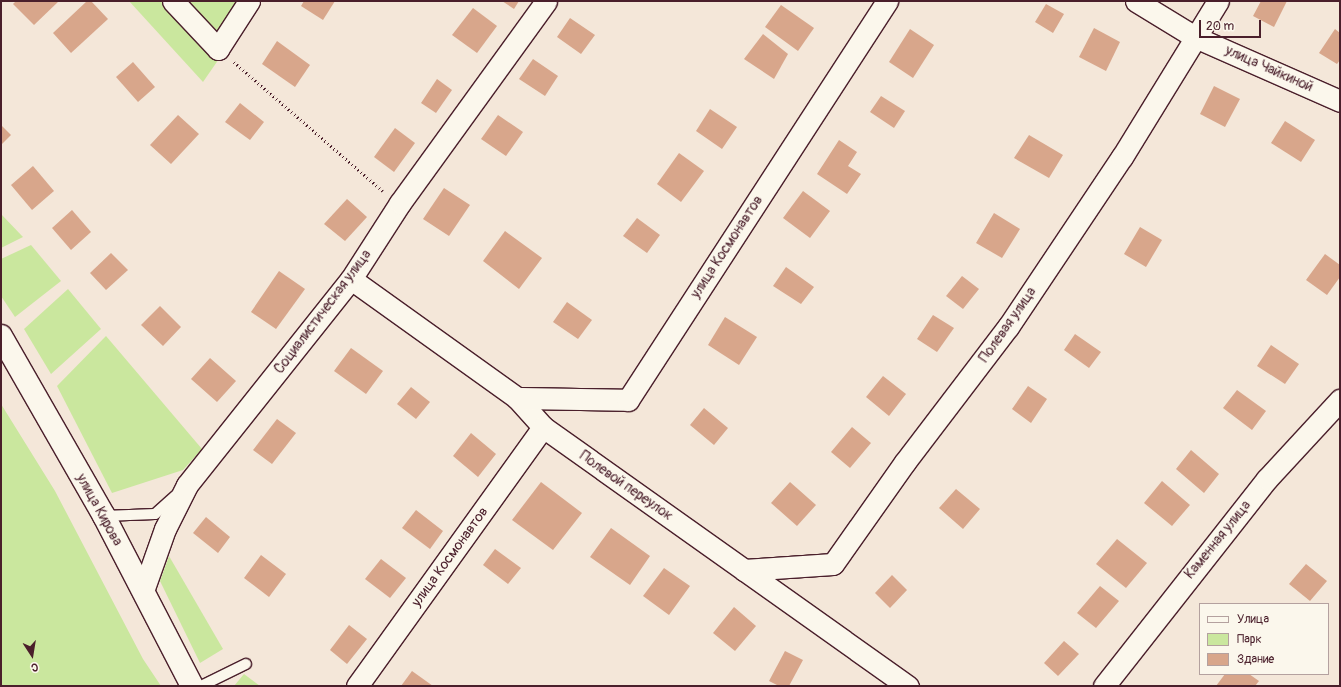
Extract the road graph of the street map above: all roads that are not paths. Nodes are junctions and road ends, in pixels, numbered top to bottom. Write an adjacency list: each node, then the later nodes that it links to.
1 (173, 1): 2 (street)
2 (249, 1)
3 (546, 1): 9 (street, Социалистическая улица)
4 (887, 1): 11 (street, улица Космонавтов)
5 (1136, 1): 7 (street, улица Чайкиной)
6 (1218, 1): 7 (street, Полевая улица)
7 (1195, 36): 8 (street, улица Чайкиной); 16 (street, Полевая улица)
8 (1340, 101)
9 (351, 279): 11 (street, Полевой переулок); 14 (street, Социалистическая улица)
10 (1, 336): 15 (main road, улица Кирова)
11 (517, 398): 13 (street, Полевой переулок)
12 (1340, 400): 23 (street, Каменная улица)
13 (543, 427): 16 (street, Полевой переулок); 21 (street, улица Космонавтов)
14 (188, 485): 15 (lane); 17 (street, Социалистическая улица)
15 (104, 516): 17 (main road, улица Кирова)
16 (744, 570): 22 (street, Полевой переулок)
17 (143, 591): 19 (main road, улица Кирова)
18 (246, 664): 20 (lane)
19 (192, 686)
20 (201, 686)
21 (358, 686)
22 (908, 686)
23 (1104, 686)

